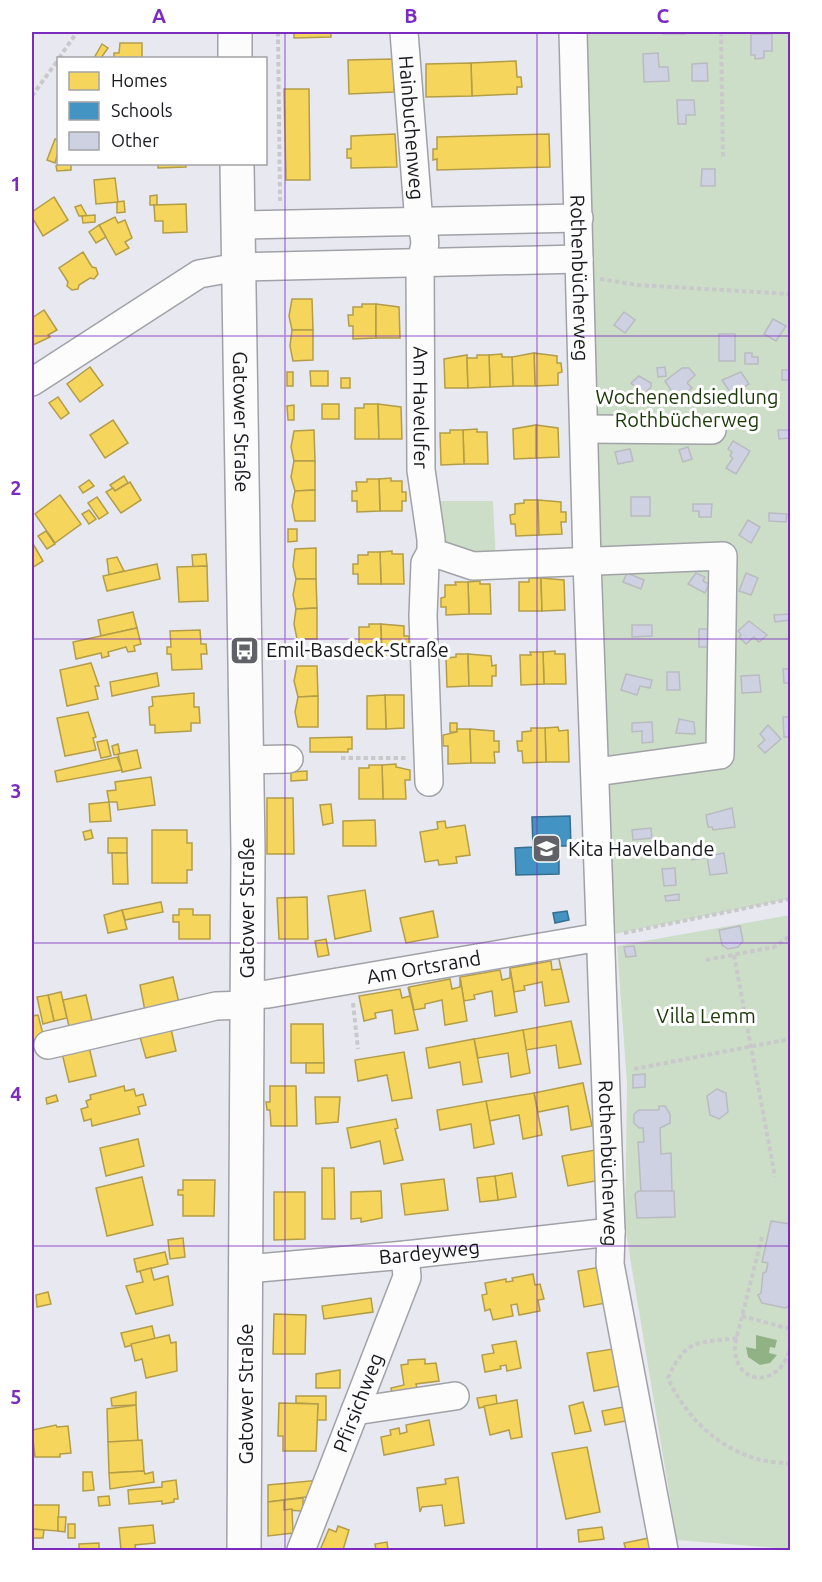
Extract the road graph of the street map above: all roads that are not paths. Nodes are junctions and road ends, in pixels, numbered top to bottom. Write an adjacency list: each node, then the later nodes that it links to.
1 (234, 32): 4 (main road)
2 (405, 32): 7 (street, Hainbuchenweg)
3 (573, 32): 6 (street, Rothenbücherweg)
4 (235, 57)
5 (237, 165): 8 (main road, Gatower Straße)
6 (579, 218): 7 (street); 11 (street, Rothenbücherweg)
7 (419, 223): 8 (street); 9 (street)
8 (253, 225): 10 (main road, Gatower Straße)
9 (420, 264): 10 (street); 11 (street); 15 (street, Am Havelufer)
10 (238, 267): 12 (street); 18 (main road, Gatower Straße)
11 (580, 268): 13 (street, Rothenbücherweg)
12 (32, 382)
13 (584, 429): 14 (street); 16 (street, Rothenbücherweg)
14 (712, 430)
15 (431, 552): 16 (street); 19 (street, Am Havelufer)
16 (587, 561): 20 (street, Rothenbücherweg); 20 (street)
17 (289, 759): 18 (street)
18 (246, 760): 22 (main road, Gatower Straße)
19 (429, 770)
20 (596, 772): 21 (street, Rothenbücherweg)
21 (600, 937): 22 (street, Am Ortsrand); 24 (street, Rothenbücherweg)
22 (246, 1000): 23 (street, Am Ortsrand); 26 (main road, Gatower Straße)
23 (48, 1045)
24 (611, 1232): 25 (street, Bardeyweg); 31 (street, Rothenbücherweg)
25 (405, 1255): 26 (street, Bardeyweg); 28 (street, Pfirsichweg)
26 (247, 1269): 29 (main road, Gatower Straße)
27 (455, 1396): 28 (street)
28 (355, 1411): 30 (street, Pfirsichweg)
29 (244, 1551)
30 (302, 1551)
31 (664, 1551)

